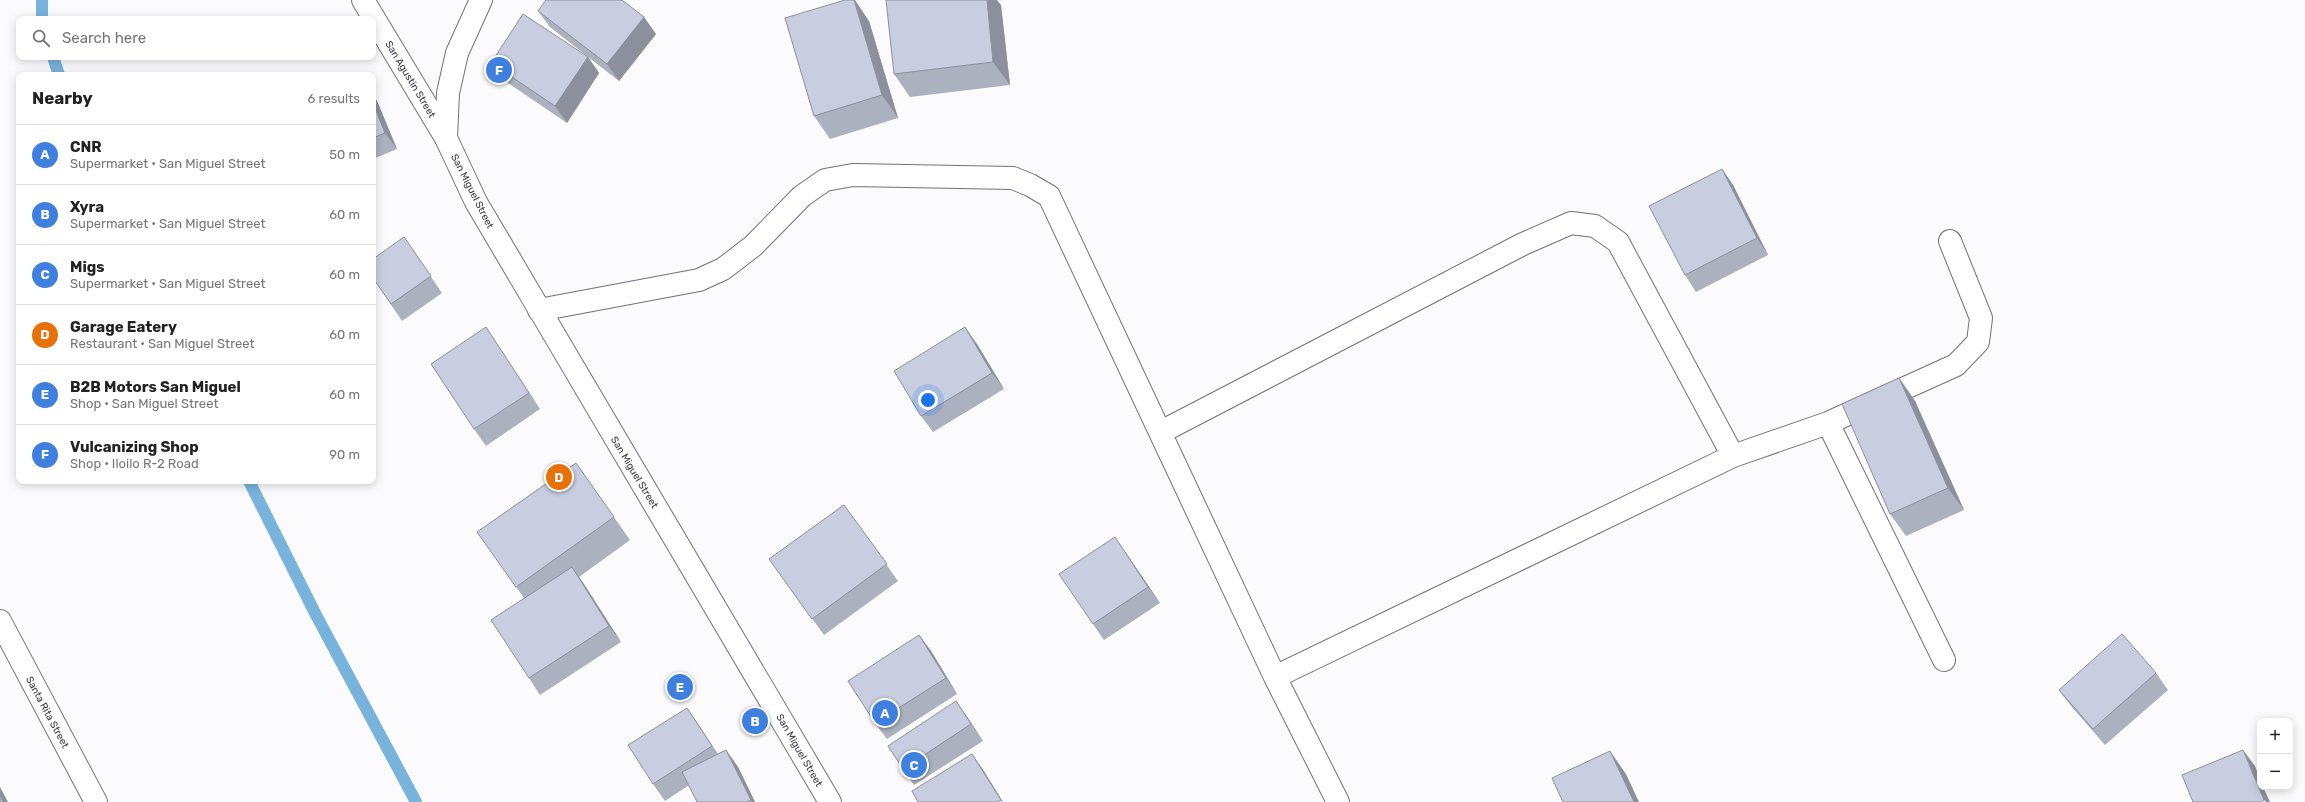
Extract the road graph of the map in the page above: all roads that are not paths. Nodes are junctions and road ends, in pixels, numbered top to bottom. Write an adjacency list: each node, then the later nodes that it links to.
1 (364, 0): 3 (street, San Agustin Street)
2 (481, 0): 5 (street)
3 (374, 16)
4 (376, 20): 5 (street, San Agustin Street)
5 (446, 138): 7 (street, San Miguel Street)
6 (1950, 241): 8 (street)
7 (539, 310): 9 (street); 15 (street, San Miguel Street)
8 (1828, 422): 10 (street); 12 (street)
9 (1160, 432): 10 (street); 13 (street)
10 (1733, 456): 13 (street)
11 (0, 621): 14 (street, Santa Rita Street)
12 (1944, 660)
13 (1275, 677): 16 (street)
14 (96, 802)
15 (830, 802)
16 (1338, 802)

